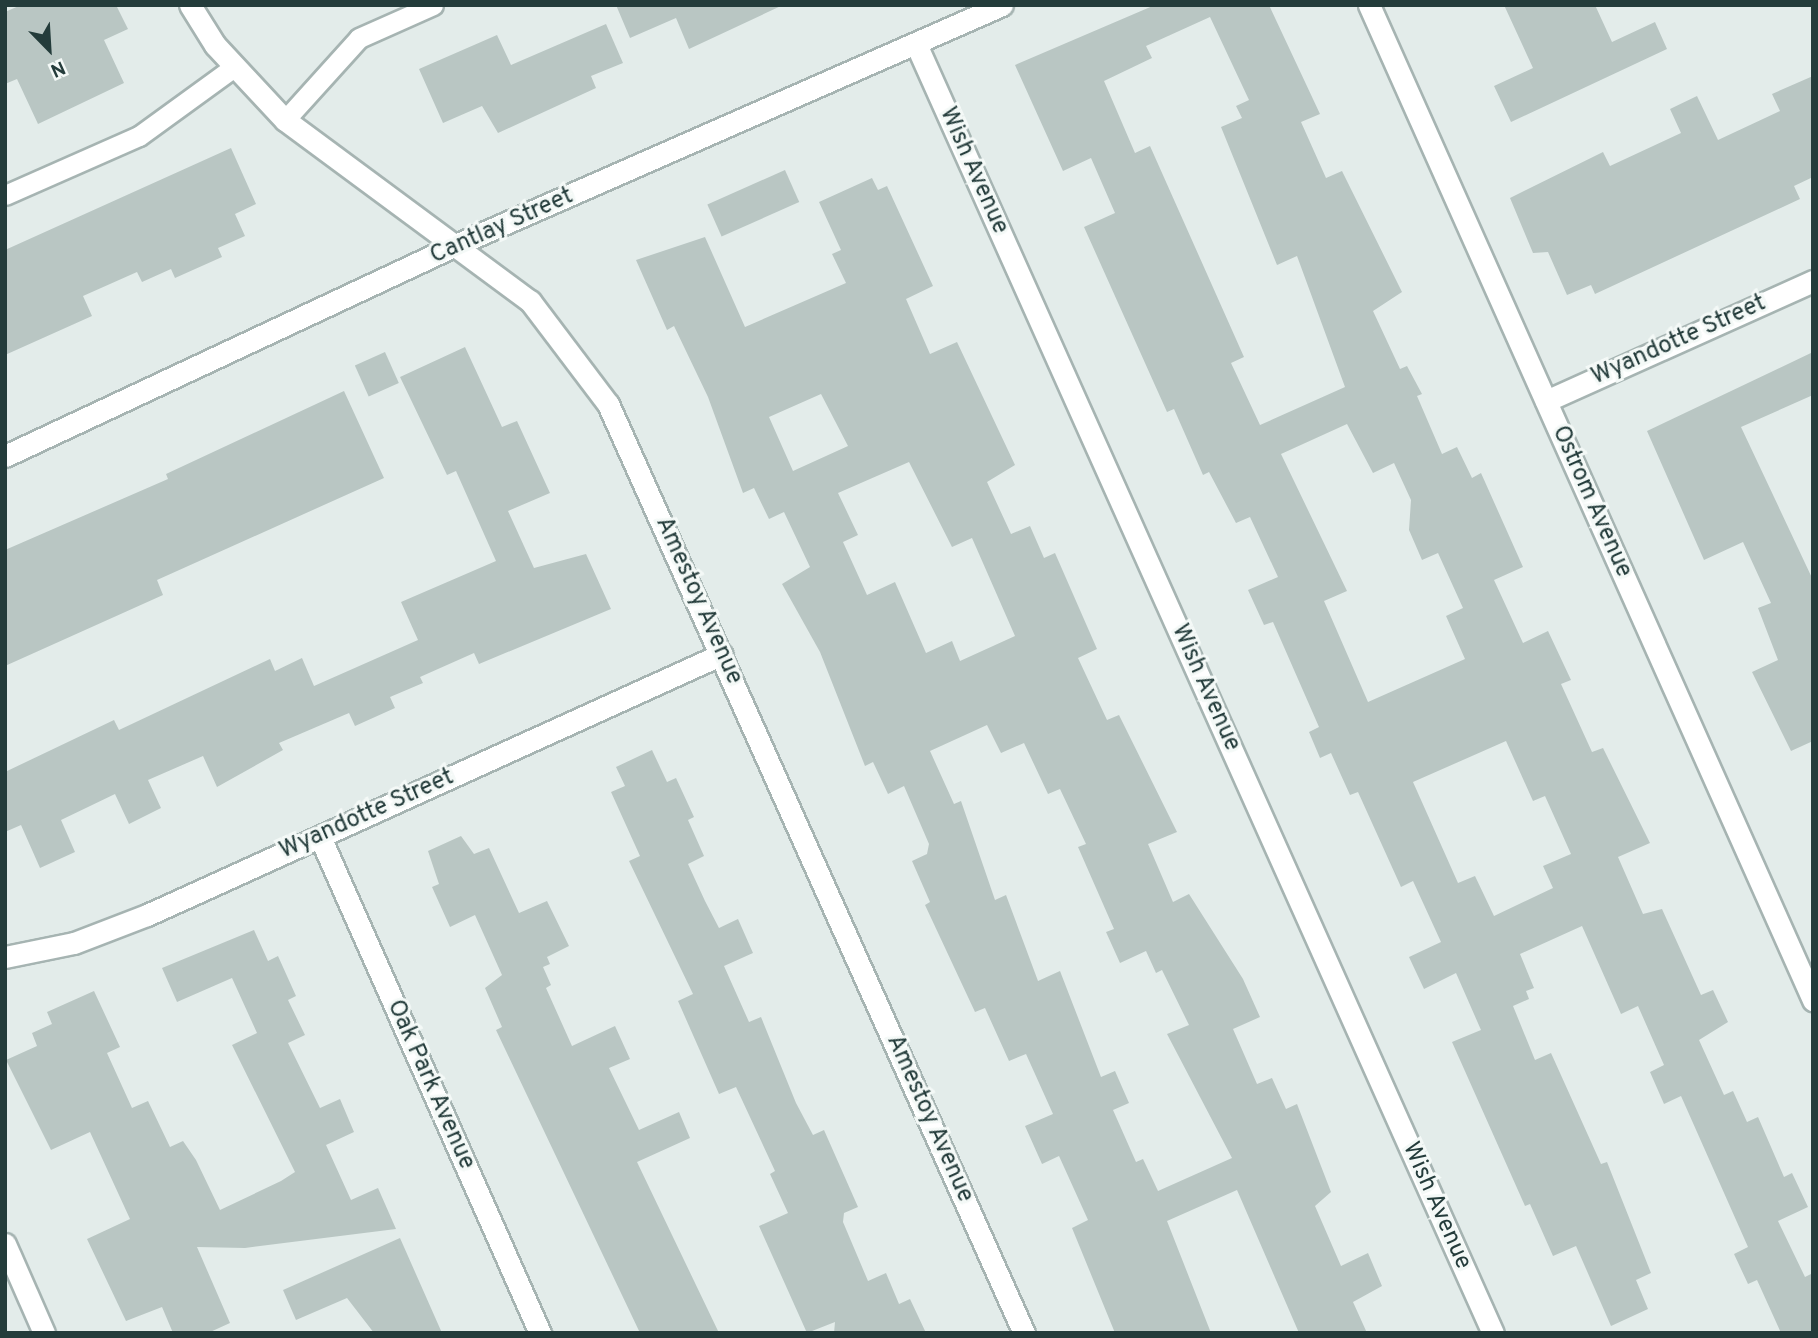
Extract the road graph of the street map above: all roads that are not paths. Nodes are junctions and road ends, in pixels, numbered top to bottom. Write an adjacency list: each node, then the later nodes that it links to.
1 (190, 5): 6 (street, Amestoy Avenue)
2 (433, 5): 7 (lane)
3 (1002, 5): 5 (street, Cantlay Street)
4 (1368, 5): 11 (street, Ostrom Avenue)
5 (916, 44): 9 (street, Cantlay Street); 21 (street, Wish Avenue)
6 (234, 67): 7 (street, Amestoy Avenue); 8 (lane)
7 (285, 120): 9 (street, Amestoy Avenue)
8 (5, 195)
9 (458, 244): 12 (street, Cantlay Street); 13 (street, Amestoy Avenue)
10 (1813, 281): 11 (street, Wyandotte Street)
11 (1546, 401): 16 (street, Ostrom Avenue)
12 (5, 456)
13 (722, 654): 14 (street, Wyandotte Street); 20 (street, Amestoy Avenue)
14 (320, 837): 15 (street, Wyandotte Street); 19 (street, Oak Park Avenue)
15 (5, 957)
16 (1813, 1000)
17 (5, 1244): 18 (street)
18 (44, 1333)
19 (540, 1333)
20 (1024, 1333)
21 (1493, 1333)

